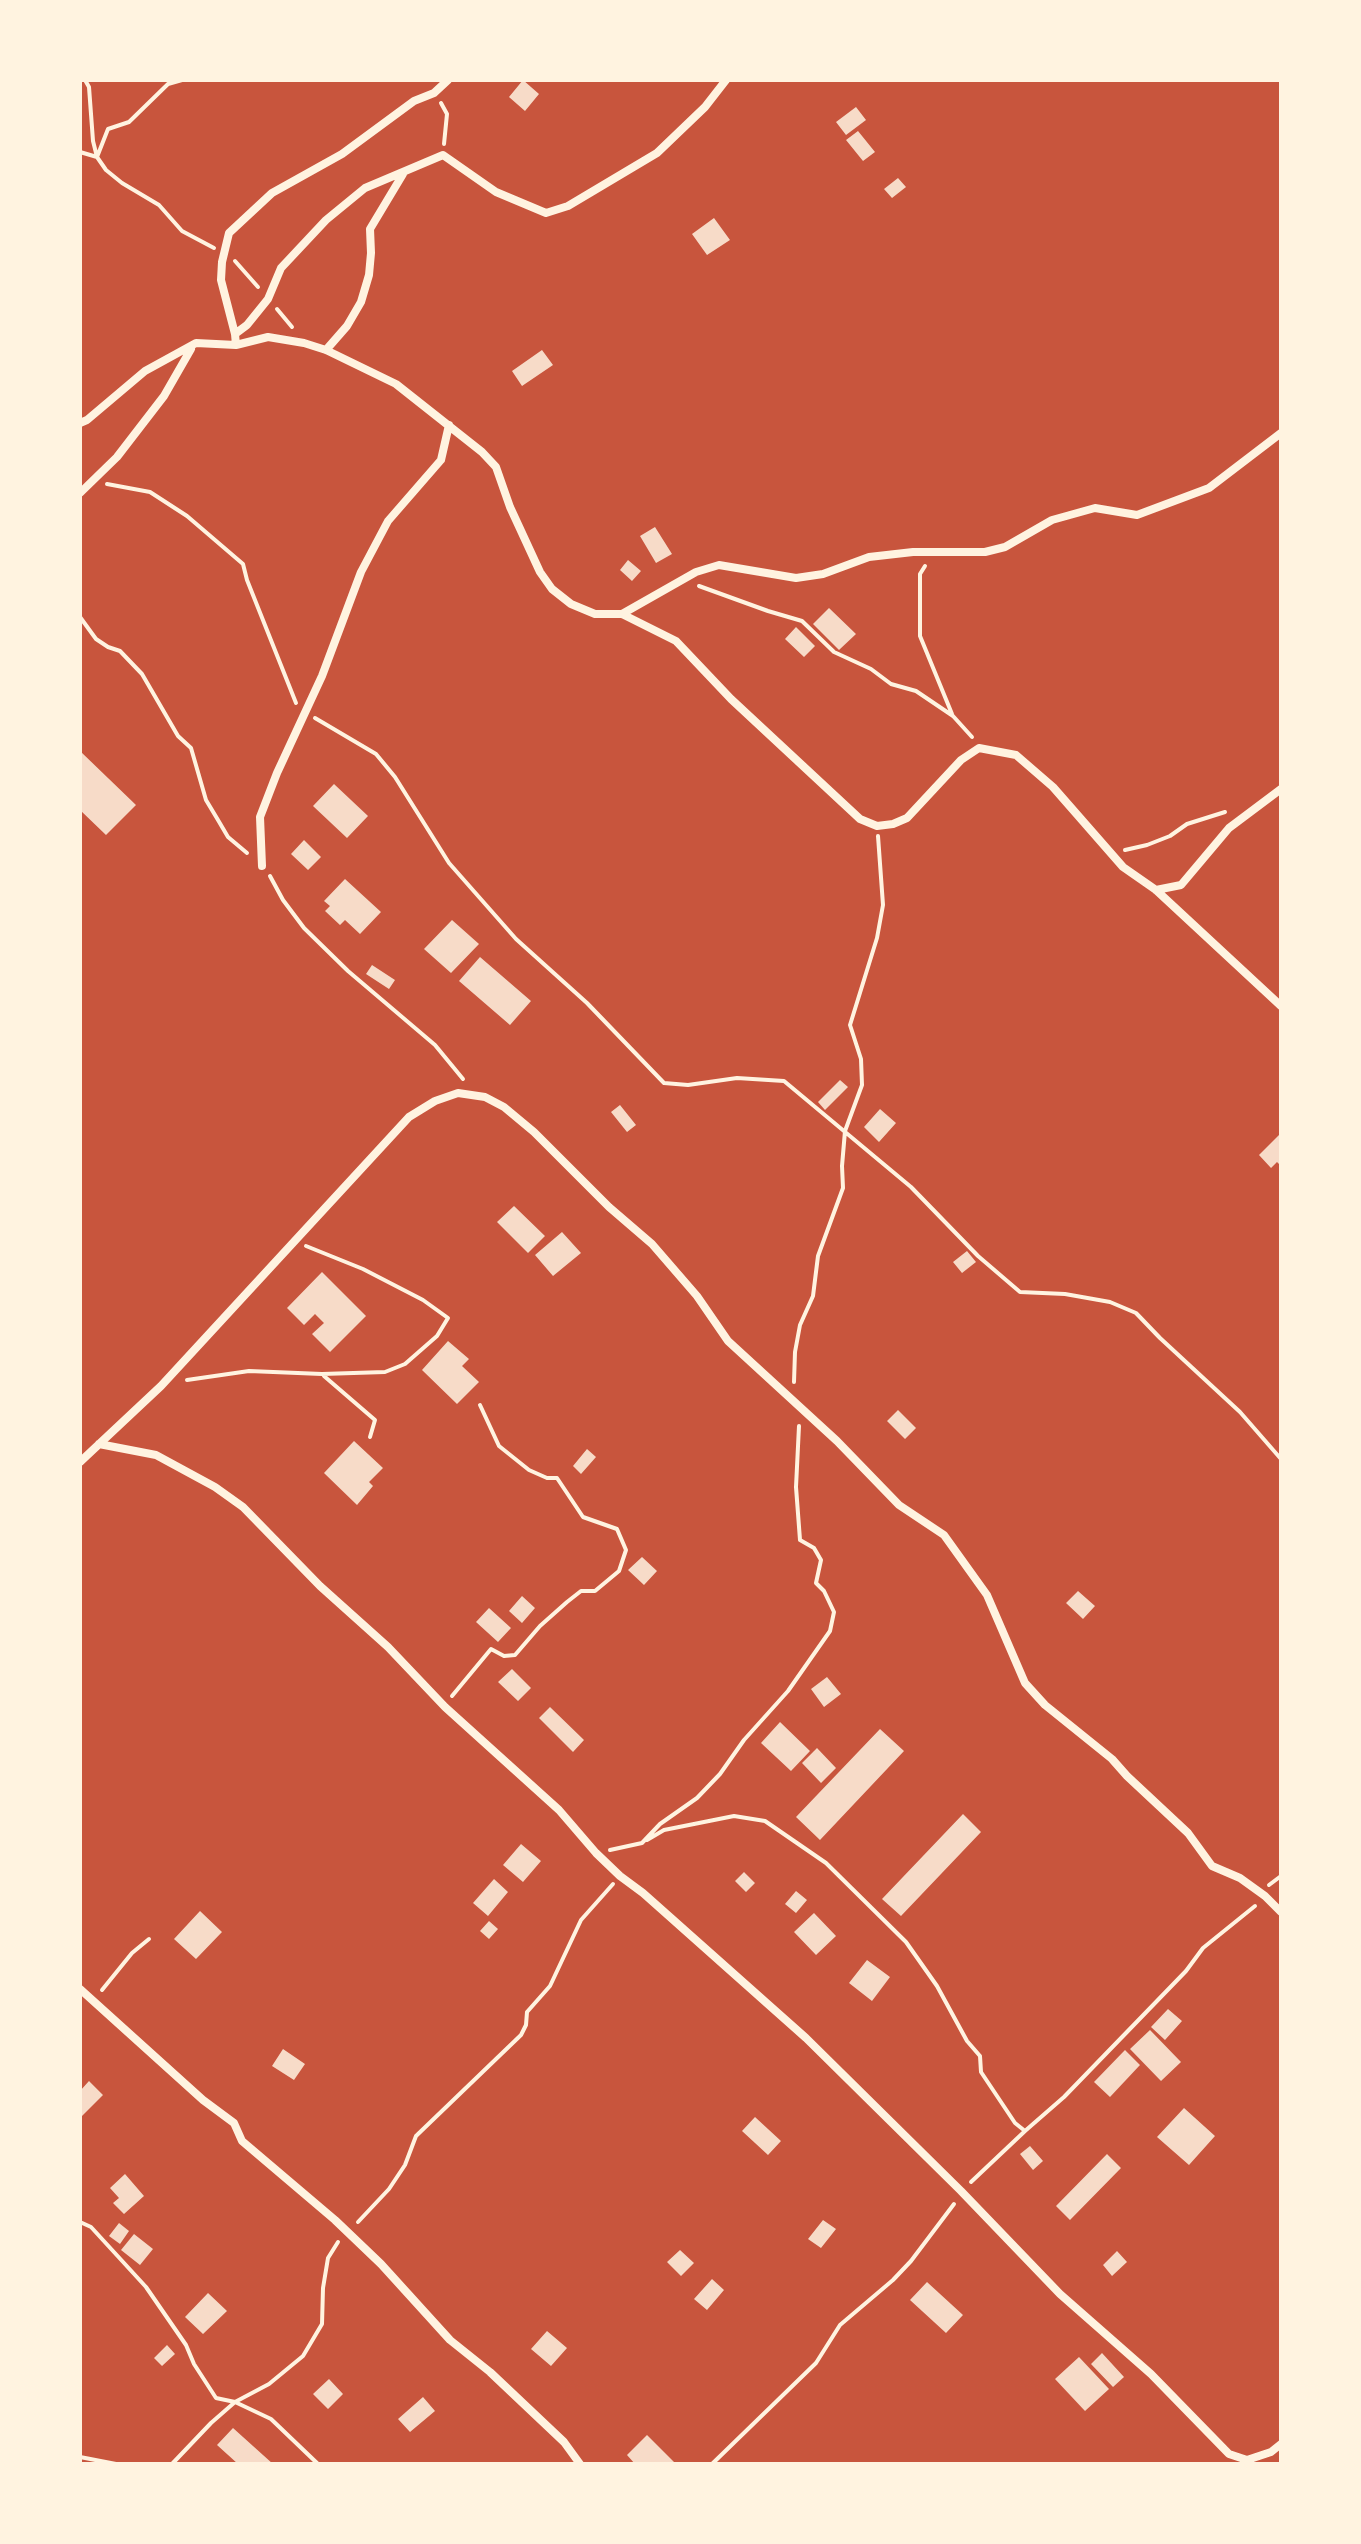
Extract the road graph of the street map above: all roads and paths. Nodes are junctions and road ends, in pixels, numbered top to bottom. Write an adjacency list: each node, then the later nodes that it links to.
1 (85, 80): 8 (path)
2 (182, 80): 8 (path)
3 (448, 80): 5 (street)
4 (726, 80): 7 (street)
5 (434, 93): 7 (path); 10 (street)
6 (80, 152): 8 (path)
7 (443, 155): 9 (street)
8 (97, 157): 10 (path)
9 (404, 173): 11 (street); 16 (street)
10 (224, 254): 11 (path); 12 (street)
11 (268, 299): 12 (street); 14 (path)
12 (235, 334): 15 (street)
13 (196, 343): 15 (street); 17 (street); 20 (street)
14 (304, 343): 15 (street); 16 (street)
15 (236, 345)
16 (326, 350): 18 (street)
17 (80, 423)
18 (449, 425): 24 (street); 25 (street)
19 (1281, 433): 22 (street)
20 (94, 479): 21 (street); 25 (path)
21 (80, 493)
22 (932, 553): 23 (street); 26 (path)
23 (681, 581): 24 (street); 26 (path)
24 (622, 614): 30 (street)
25 (305, 713): 32 (street); 35 (path)
26 (953, 716): 27 (path)
27 (979, 748): 30 (street); 31 (street)
28 (1281, 789): 29 (street)
29 (1253, 809): 31 (path); 33 (street)
30 (877, 826): 35 (path)
31 (1112, 854): 33 (street)
32 (262, 866)
33 (1156, 890): 34 (street)
34 (1281, 1006)
35 (845, 1131): 39 (path); 43 (path)
36 (294, 1242): 37 (path); 38 (street); 39 (street)
37 (322, 1374): 38 (path); 41 (path)
38 (161, 1386): 42 (street)
39 (797, 1404): 46 (path); 50 (street)
40 (480, 1405): 45 (path)
41 (370, 1437)
42 (99, 1444): 44 (street); 45 (street)
43 (1281, 1459)
44 (80, 1462)
45 (445, 1707): 47 (street)
46 (642, 1843): 47 (path); 55 (path)
47 (596, 1853): 48 (street)
48 (620, 1876): 56 (street); 58 (path)
49 (1281, 1876): 50 (path)
50 (1265, 1896): 51 (street); 55 (path)
51 (1281, 1912)
52 (149, 1939): 54 (path)
53 (80, 1989): 54 (street)
54 (93, 1999): 58 (street)
55 (1025, 2131): 56 (path)
56 (961, 2191): 60 (street); 66 (path)
57 (80, 2222): 59 (path)
58 (346, 2231): 59 (path); 65 (street)
59 (235, 2402): 63 (path); 64 (path)
60 (1281, 2444)
61 (80, 2457): 62 (path)
62 (116, 2464)
63 (172, 2464)
64 (318, 2464)
65 (580, 2464)
66 (712, 2464)

